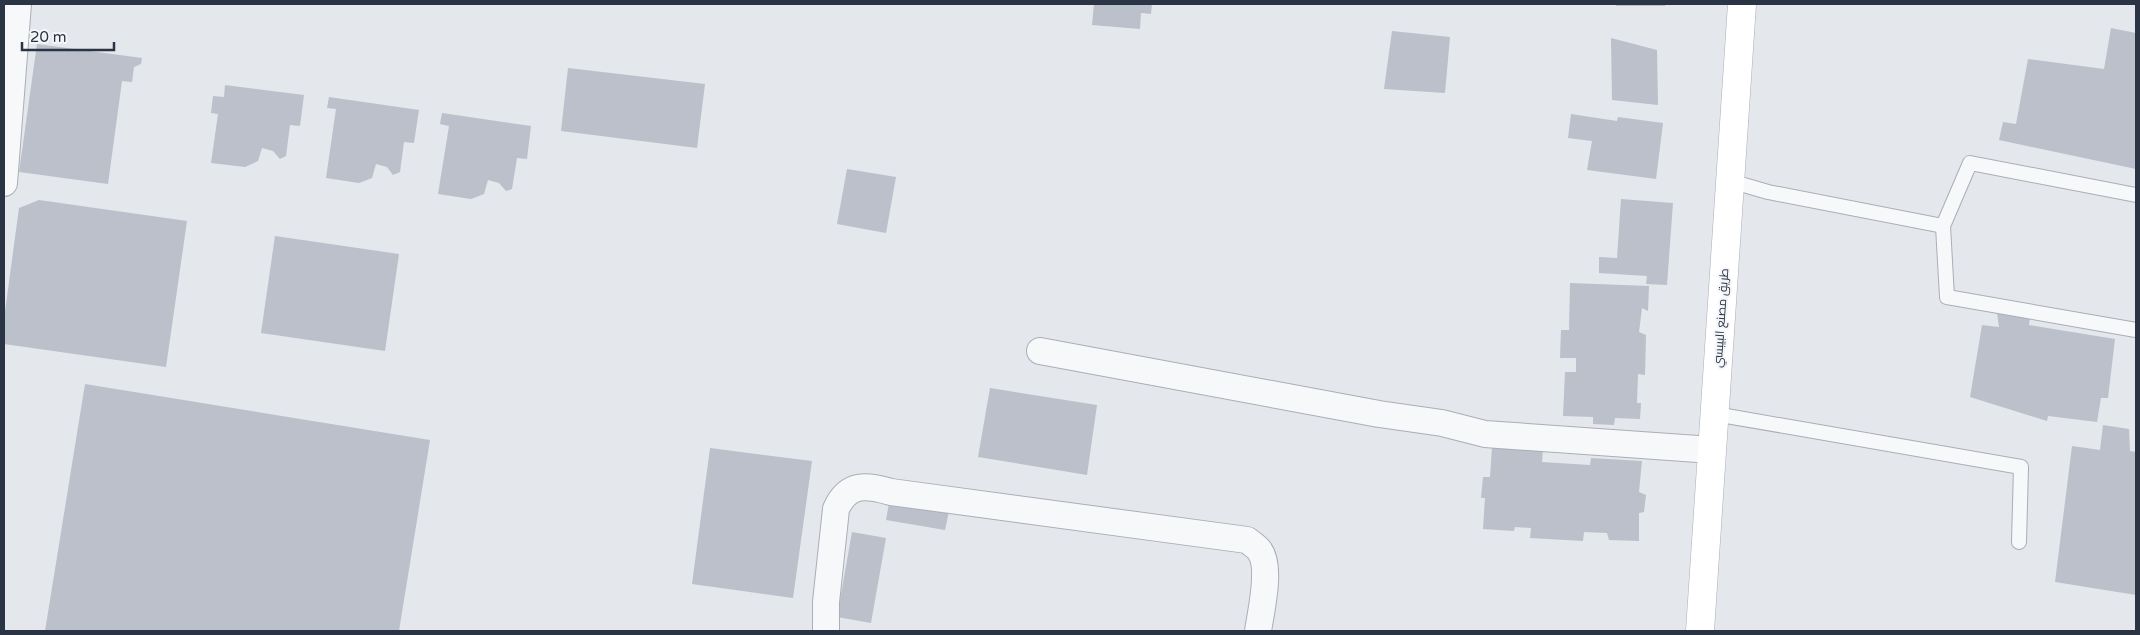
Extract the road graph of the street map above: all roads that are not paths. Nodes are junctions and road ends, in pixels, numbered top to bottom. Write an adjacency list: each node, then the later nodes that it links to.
1 (18, 4): 4 (street)
2 (1742, 4): 3 (main road, طريق مصنع البيبسي)
3 (1730, 181): 6 (lane); 9 (main road, طريق مصنع البيبسي)
4 (4, 183)
5 (2136, 195): 6 (lane)
6 (1944, 226): 7 (lane)
7 (2136, 330)
8 (1040, 351): 10 (street)
9 (1715, 414): 10 (main road, طريق مصنع البيبسي); 11 (lane)
10 (1712, 450): 14 (main road, طريق مصنع البيبسي)
11 (2020, 542)
12 (826, 631): 13 (street)
13 (1258, 631)
14 (1700, 631)

